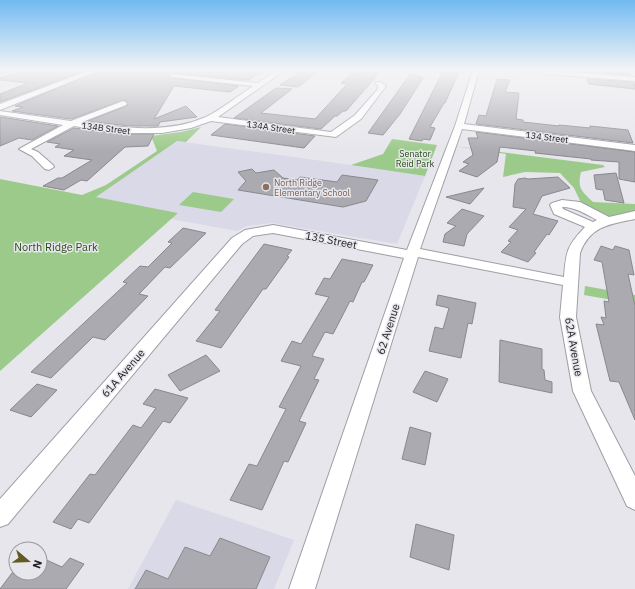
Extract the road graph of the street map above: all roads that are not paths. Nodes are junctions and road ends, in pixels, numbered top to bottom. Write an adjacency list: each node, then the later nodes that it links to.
1 (25, 97): 6 (street)
2 (240, 97): 8 (street)
3 (374, 97): 8 (street, 134A Street)
4 (468, 97): 10 (street, 62 Avenue)
5 (123, 103): 9 (street)
6 (0, 107)
7 (0, 112): 9 (street, 134B Street)
8 (210, 118): 9 (street, 134B Street)
9 (74, 124): 12 (street)
10 (459, 126): 11 (street, 134 Street); 17 (street, 62 Avenue)
11 (635, 148)
12 (49, 167)
13 (631, 216): 14 (street, 62A Avenue)
14 (607, 221): 15 (street, 62A Avenue); 15 (street)
15 (593, 226): 18 (street, 62A Avenue)
16 (249, 233): 17 (street, 135 Street); 20 (street, 61A Avenue)
17 (412, 253): 18 (street, 135 Street); 21 (street, 62 Avenue)
18 (570, 282): 19 (street, 62A Avenue)
19 (635, 498)
20 (0, 516)
21 (302, 589)

